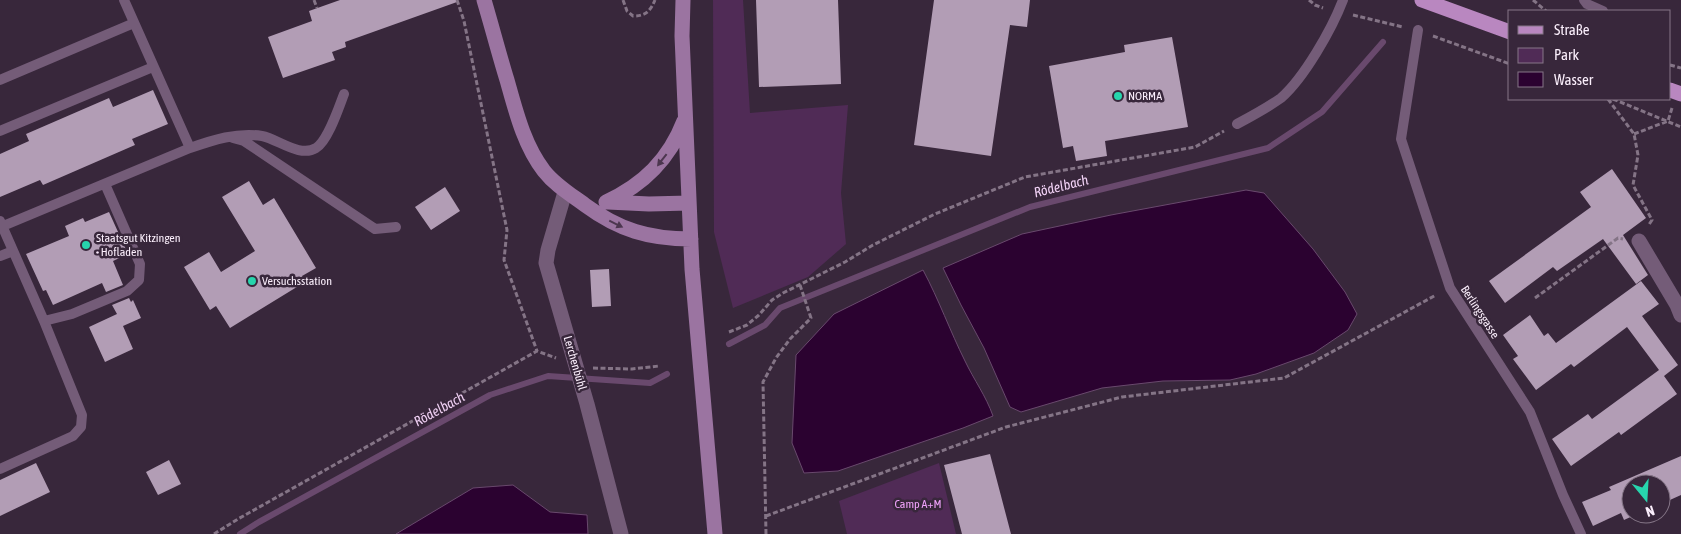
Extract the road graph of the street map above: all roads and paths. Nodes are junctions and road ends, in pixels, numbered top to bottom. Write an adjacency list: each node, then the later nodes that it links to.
1 (124, 0): 15 (lane)
2 (314, 0): 12 (path)
3 (457, 0): 48 (path)
4 (484, 0): 33 (main road)
5 (623, 0): 6 (path)
6 (654, 0)
7 (683, 0): 24 (main road)
8 (1343, 0): 26 (lane)
9 (1422, 0): 17 (main road)
10 (1533, 0): 13 (path)
11 (1584, 0): 14 (lane)
12 (317, 8)
13 (1545, 10)
14 (1601, 10)
15 (134, 23): 18 (lane); 19 (lane)
16 (1418, 30): 43 (lane, Berlingsgasse)
17 (1508, 31)
18 (153, 66): 28 (lane); 31 (lane)
19 (0, 80)
20 (1677, 93): 25 (path)
21 (344, 94): 30 (lane)
22 (1609, 100): 29 (path)
23 (1616, 100): 25 (path)
24 (686, 118): 34 (main road, one-way to 34); 35 (main road)
25 (1668, 120): 27 (path); 29 (path)
26 (1237, 124): 42 (path)
27 (1681, 127)
28 (0, 132)
29 (1634, 134): 39 (path)
30 (228, 136): 31 (lane); 37 (lane)
31 (190, 148): 32 (lane)
32 (105, 184): 36 (lane); 46 (lane)
33 (570, 195): 34 (main road); 38 (main road, one-way to 38); 50 (street, Lerchenbühl)
34 (606, 202): 35 (main road)
35 (689, 203): 38 (main road)
36 (1, 224): 40 (lane)
37 (396, 227)
38 (691, 239): 55 (main road)
39 (1639, 241): 44 (path); 45 (street)
40 (13, 251): 41 (lane); 46 (lane)
41 (0, 256)
42 (800, 284): 47 (path); 52 (path)
43 (1450, 288): 52 (path); 57 (lane, Berlingsgasse)
44 (1535, 298)
45 (1681, 315)
46 (44, 321): 51 (lane)
47 (729, 332)
48 (537, 351): 50 (path); 53 (path)
49 (658, 366): 50 (path)
50 (576, 368): 54 (street, Lerchenbühl)
51 (0, 469)
52 (766, 516): 56 (path)
53 (214, 534)
54 (621, 534)
55 (715, 534)
56 (766, 534)
57 (1581, 534)

